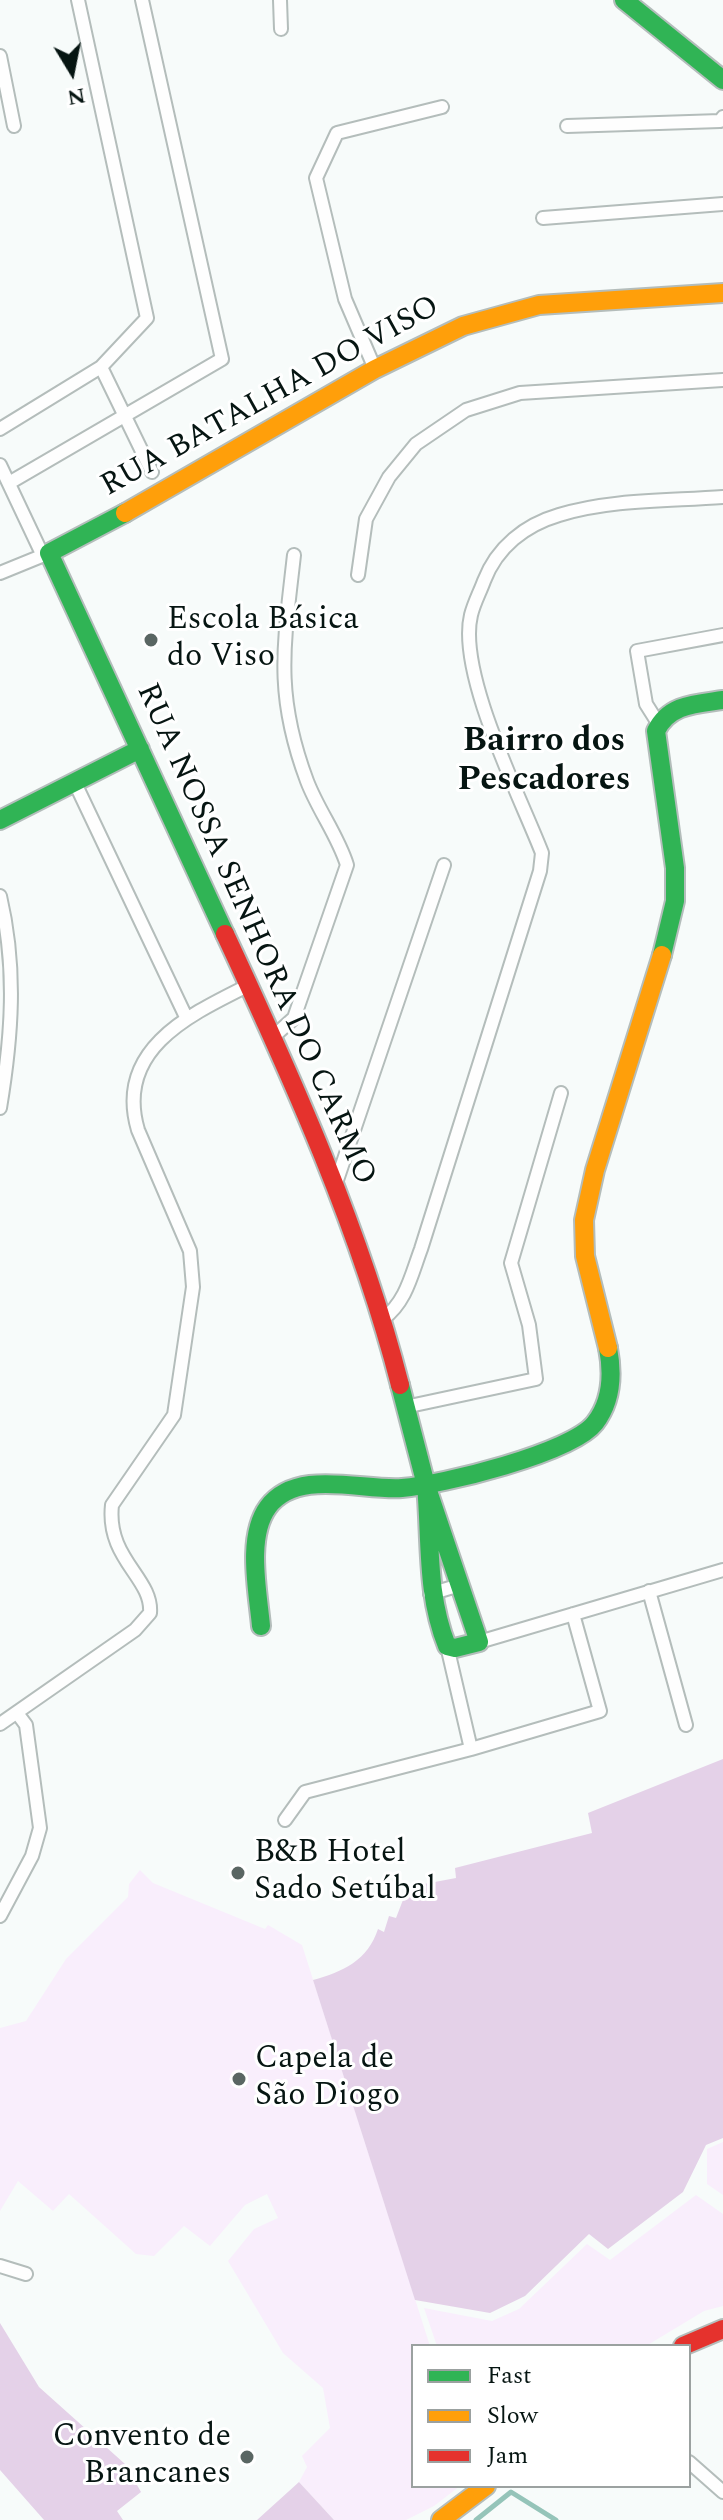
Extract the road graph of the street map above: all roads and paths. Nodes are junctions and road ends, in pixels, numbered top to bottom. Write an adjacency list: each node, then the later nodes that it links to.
1 (78, 0): 15 (street)
2 (142, 0): 18 (street)
3 (280, 0): 5 (street)
4 (624, 0): 7 (street)
5 (281, 29)
6 (0, 56): 10 (street)
7 (723, 80)
8 (442, 107): 16 (street)
9 (723, 117): 11 (street)
10 (14, 126)
11 (567, 126)
12 (723, 204): 13 (street)
13 (543, 218)
14 (723, 293): 16 (street, RUA BATALHA DO VISO)
15 (101, 367): 18 (street); 19 (street)
16 (375, 369): 24 (street, RUA BATALHA DO VISO)
17 (723, 380): 27 (street)
18 (126, 418): 21 (street); 22 (street)
19 (0, 429)
20 (0, 465): 22 (street)
21 (152, 472)
22 (9, 483): 24 (street)
23 (723, 497): 42 (street)
24 (46, 554): 26 (street, RUA BATALHA DO VISO); 31 (street, RUA NOSSA SENHORA DO CARMO)
25 (294, 555): 38 (street)
26 (0, 573)
27 (358, 575)
28 (723, 635): 30 (street)
29 (723, 700): 30 (street)
30 (658, 723): 44 (street)
31 (140, 749): 32 (street); 36 (street, RUA NOSSA SENHORA DO CARMO)
32 (75, 783): 33 (street); 37 (street)
33 (0, 820)
34 (444, 865): 41 (street)
35 (0, 896): 40 (street)
36 (249, 985): 37 (street); 38 (street, RUA NOSSA SENHORA DO CARMO)
37 (186, 1017): 52 (street)
38 (273, 1037): 41 (street, RUA NOSSA SENHORA DO CARMO)
39 (561, 1093): 43 (street)
40 (0, 1108)
41 (335, 1186): 42 (street, RUA NOSSA SENHORA DO CARMO)
42 (383, 1319): 43 (street, RUA NOSSA SENHORA DO CARMO)
43 (405, 1407): 44 (street, RUA NOSSA SENHORA DO CARMO)
44 (426, 1485): 46 (street); 48 (street); 50 (street)
45 (723, 1570): 47 (street)
46 (461, 1591): 48 (street); 51 (street)
47 (649, 1591): 49 (street); 54 (street)
48 (430, 1594): 51 (street)
49 (573, 1614): 51 (street); 55 (street)
50 (261, 1626)
51 (463, 1644): 55 (street)
52 (17, 1713): 53 (street); 57 (street)
53 (0, 1724)
54 (686, 1725)
55 (471, 1749): 56 (street)
56 (285, 1820)
57 (0, 1916)
58 (0, 2266): 59 (street)
59 (26, 2274)
60 (723, 2329): 61 (street)
61 (688, 2344)
62 (691, 2464): 64 (street)
63 (483, 2488): 65 (street)
64 (723, 2492)
65 (441, 2520)

